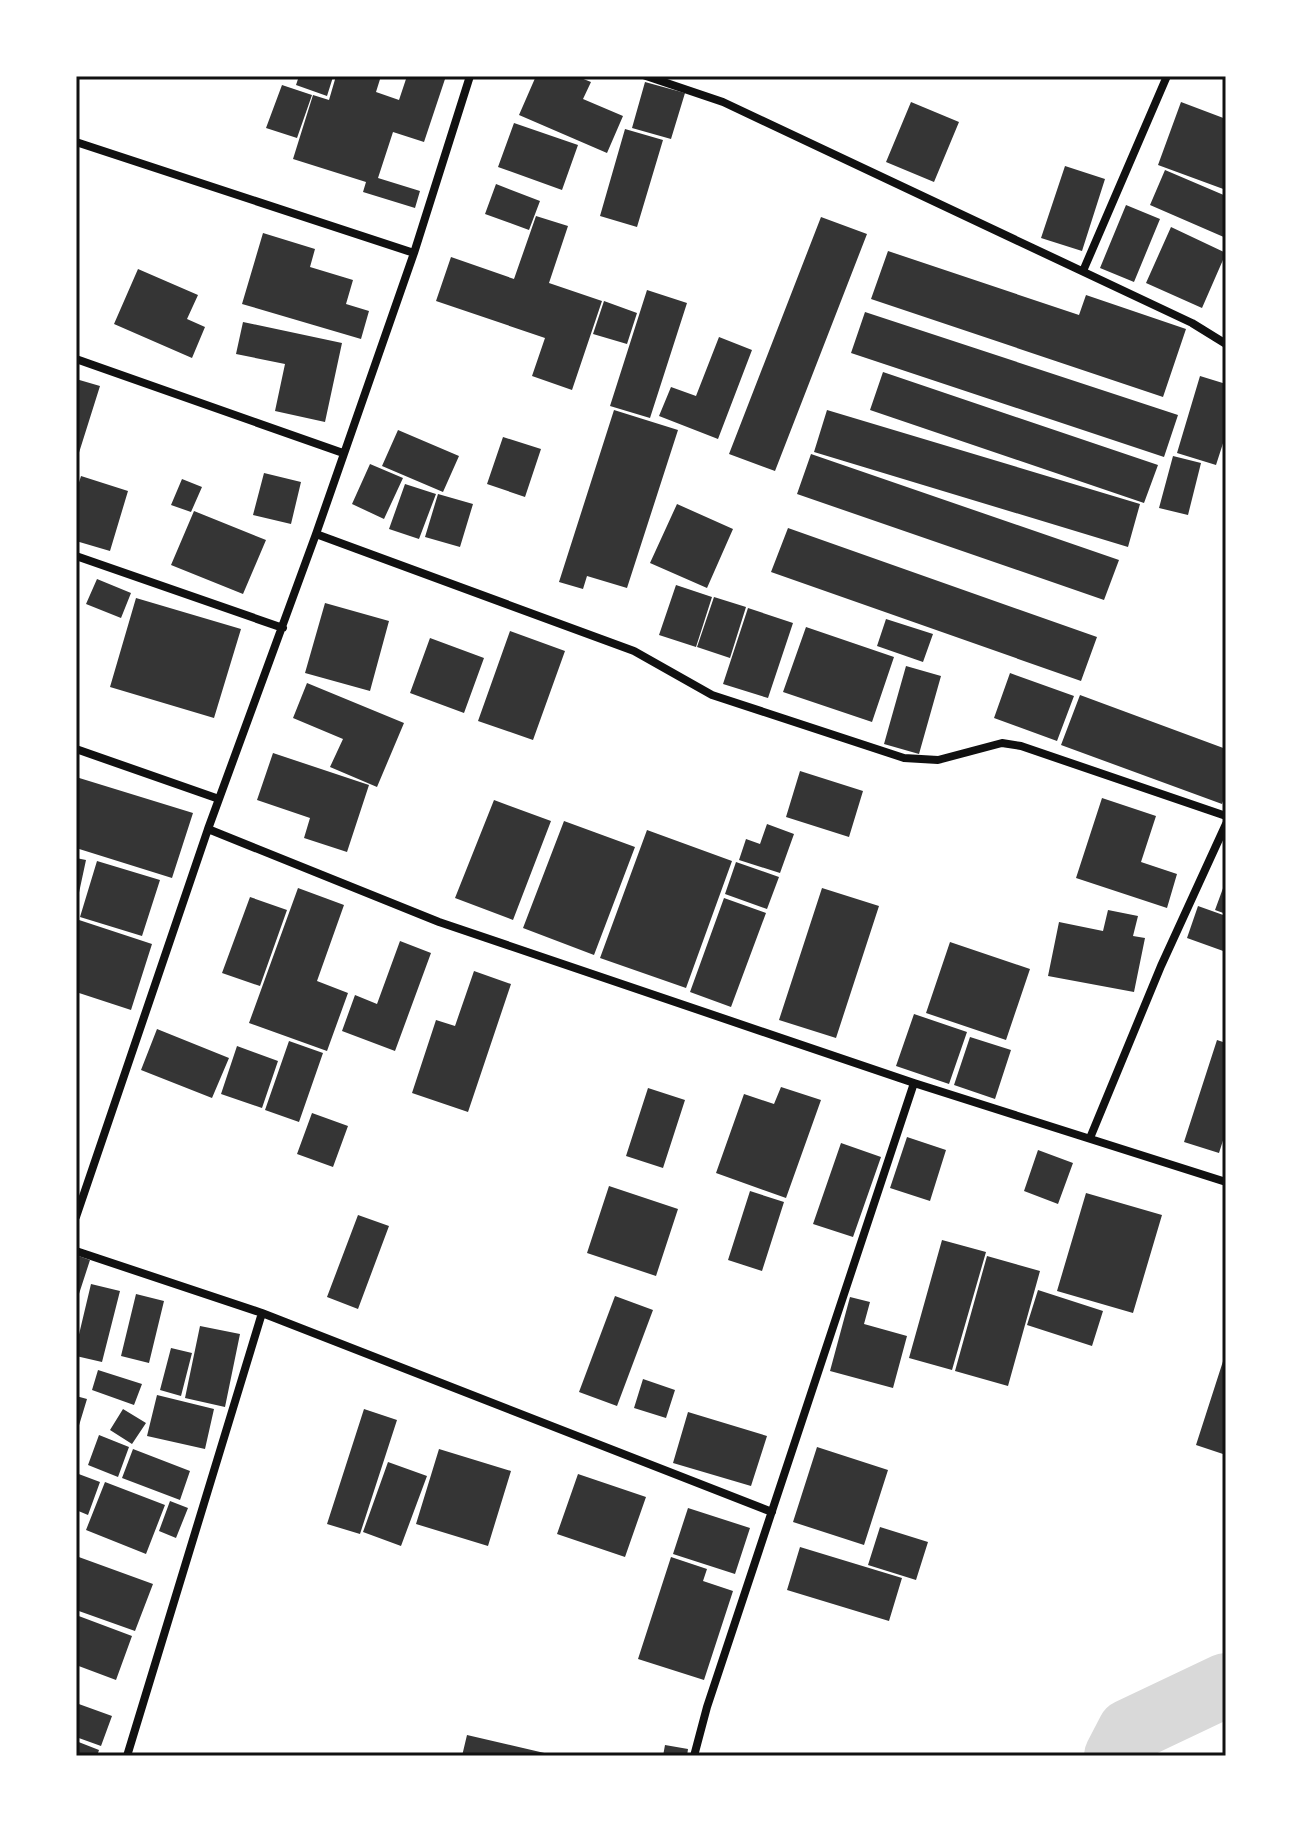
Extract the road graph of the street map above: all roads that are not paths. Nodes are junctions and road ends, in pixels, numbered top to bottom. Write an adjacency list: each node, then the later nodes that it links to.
1 (470, 76): 5 (street)
2 (646, 76): 6 (street)
3 (1167, 76): 6 (street)
4 (76, 142): 5 (street)
5 (414, 253): 9 (street)
6 (1083, 271): 7 (street)
7 (1226, 344)
8 (76, 359): 9 (street)
9 (343, 453): 10 (street)
10 (316, 534): 12 (street); 15 (street)
11 (76, 556): 12 (street)
12 (283, 628): 14 (street)
13 (76, 749): 14 (street)
14 (219, 799): 17 (street)
15 (1226, 816)
16 (1226, 824): 19 (street)
17 (208, 829): 18 (street); 21 (street)
18 (914, 1083): 19 (street); 24 (street)
19 (1090, 1138): 20 (street)
20 (1226, 1182)
21 (76, 1217)
22 (76, 1251): 23 (street)
23 (262, 1313): 24 (street); 25 (street)
24 (772, 1512): 26 (street)
25 (127, 1756)
26 (694, 1756)

